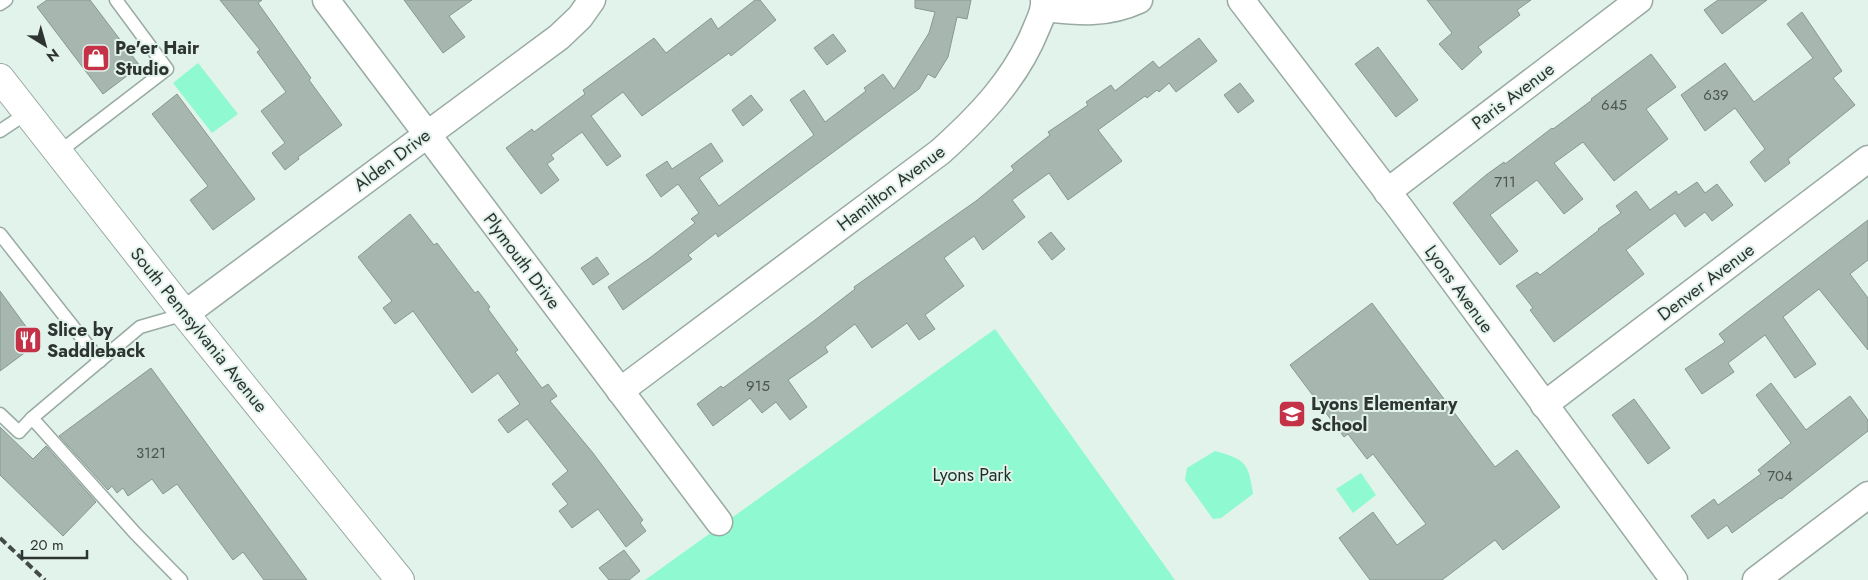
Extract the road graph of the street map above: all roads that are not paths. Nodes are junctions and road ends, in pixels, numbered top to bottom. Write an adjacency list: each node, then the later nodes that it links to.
1 (6, 0): 8 (lane)
2 (116, 0): 14 (lane)
3 (326, 0): 13 (street, Plymouth Drive)
4 (592, 0): 13 (street, Alden Drive)
5 (1139, 0): 9 (street, Hamilton Avenue)
6 (1241, 0): 16 (street, Lyons Avenue)
7 (1639, 0): 16 (street, Paris Avenue)
8 (0, 4)
9 (1045, 4): 20 (street, Hamilton Avenue)
10 (0, 78): 11 (main road, South Pennsylvania Avenue)
11 (27, 113): 12 (lane); 14 (main road, South Pennsylvania Avenue)
12 (0, 131)
13 (426, 134): 18 (street, Alden Drive); 20 (street, Plymouth Drive)
14 (59, 152): 18 (main road, South Pennsylvania Avenue)
15 (1868, 160): 21 (street, Denver Avenue)
16 (1387, 192): 21 (street, Lyons Avenue)
17 (0, 234): 19 (lane)
18 (185, 314): 19 (lane); 27 (main road, South Pennsylvania Avenue)
19 (100, 361): 23 (lane)
20 (620, 391): 25 (street, Plymouth Drive)
21 (1544, 405): 28 (street, Lyons Avenue)
22 (0, 414): 23 (lane)
23 (32, 418): 26 (lane)
24 (1868, 495): 29 (street)
25 (719, 522)
26 (181, 580)
27 (400, 580)
28 (1674, 580)
29 (1756, 580)

